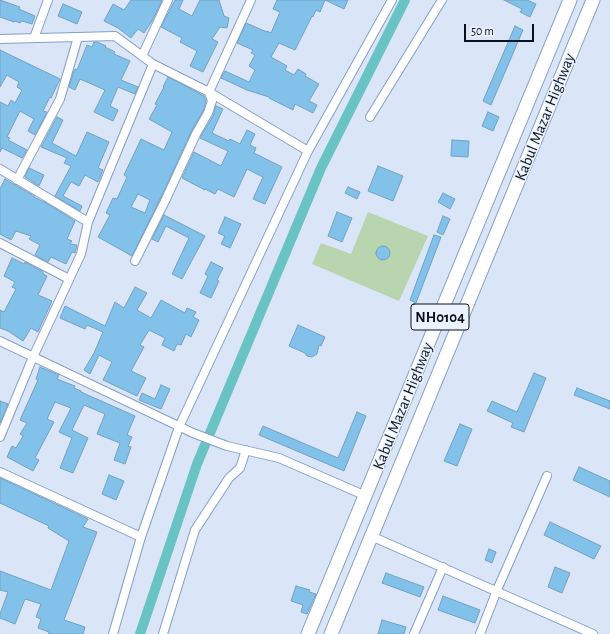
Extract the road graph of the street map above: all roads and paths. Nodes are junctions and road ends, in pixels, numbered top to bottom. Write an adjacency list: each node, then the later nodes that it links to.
1 (48, 0): 9 (street)
2 (168, 0): 11 (street)
3 (251, 0): 13 (street)
4 (392, 0): 15 (street)
5 (442, 0): 14 (street)
6 (570, 0): 29 (highway, Kabul Mazar Highway / NH0104)
7 (593, 0): 30 (highway, Kabul Mazar Highway / NH0104)
8 (78, 37): 9 (street); 11 (street); 17 (street)
9 (34, 38): 10 (street)
10 (0, 39)
11 (142, 56): 12 (street)
12 (153, 64): 13 (street); 18 (street)
13 (209, 92): 15 (street); 20 (street)
14 (370, 117)
15 (308, 151): 24 (street)
16 (0, 169): 17 (street)
17 (17, 180): 18 (street)
18 (88, 222): 21 (street)
19 (0, 243): 21 (street)
20 (135, 261)
21 (69, 279): 23 (street)
22 (0, 341): 23 (street)
23 (33, 357): 24 (street); 25 (street)
24 (179, 427): 26 (street); 31 (street)
25 (0, 437)
26 (246, 450): 29 (street); 35 (street)
27 (0, 472): 31 (street)
28 (547, 476): 33 (street)
29 (366, 496): 36 (highway, Kabul Mazar Highway / NH0104)
30 (371, 536): 32 (street); 37 (highway, Kabul Mazar Highway / NH0104)
31 (142, 537): 34 (street)
32 (443, 567): 33 (street); 38 (street)
33 (497, 590): 39 (street); 40 (street)
34 (112, 634)
35 (163, 634)
36 (308, 634)
37 (331, 634)
38 (414, 634)
39 (480, 634)
40 (593, 634)

